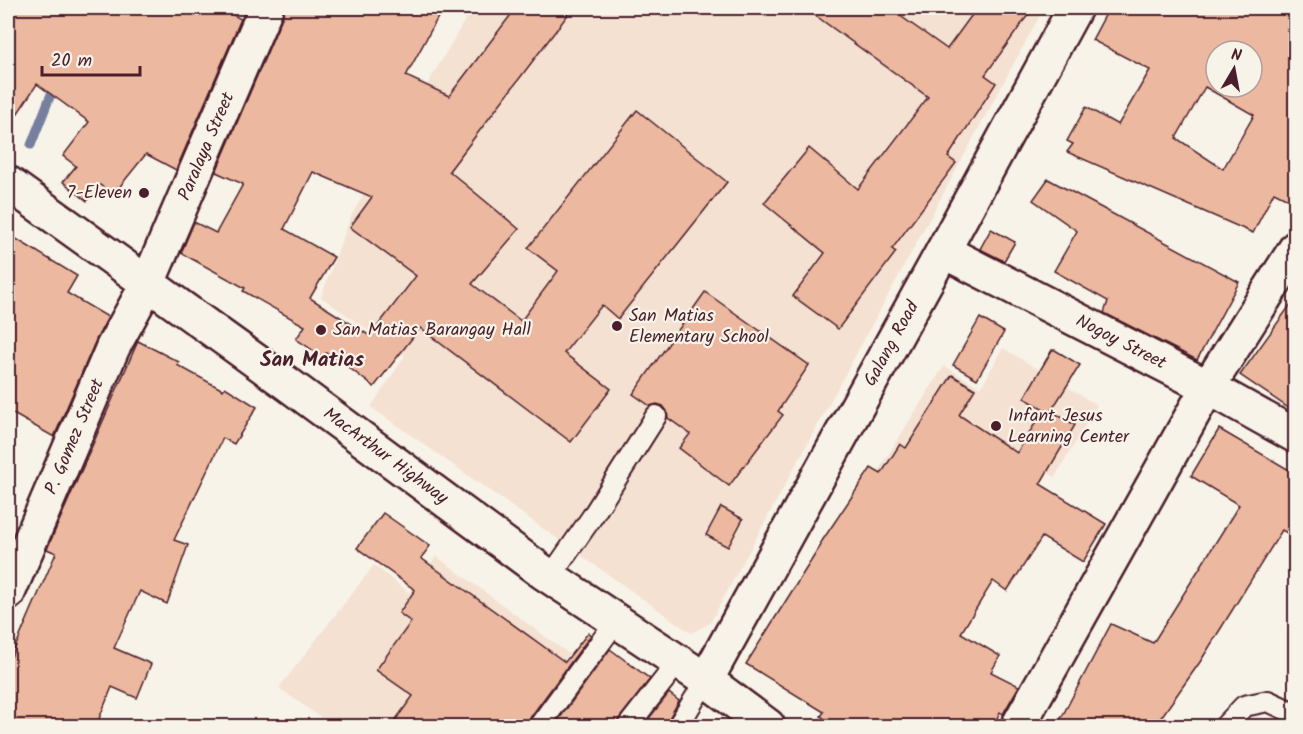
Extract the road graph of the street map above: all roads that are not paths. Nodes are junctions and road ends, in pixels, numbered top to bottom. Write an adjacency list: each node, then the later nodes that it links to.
1 (267, 8): 6 (main road, Paralaya Street)
2 (1075, 8): 5 (main road, Galang Road)
3 (8, 183): 6 (main road, MacArthur Highway)
4 (1296, 248): 7 (main road)
5 (943, 251): 7 (main road, Nogoy Street); 14 (main road, Galang Road)
6 (147, 285): 10 (main road, MacArthur Highway); 11 (main road, P. Gomez Street)
7 (1208, 387): 9 (main road, Nogoy Street); 20 (main road)
8 (656, 416): 10 (lane)
9 (1296, 436)
10 (551, 576): 12 (main road, MacArthur Highway)
11 (8, 593)
12 (617, 620): 13 (main road, MacArthur Highway); 16 (lane)
13 (678, 662): 14 (main road, MacArthur Highway); 17 (lane)
14 (706, 681): 18 (lane); 19 (main road, MacArthur Highway)
15 (1296, 714): 21 (lane)
16 (539, 726)
17 (628, 726)
18 (678, 726)
19 (768, 726)
20 (1018, 726)
21 (1225, 726)

